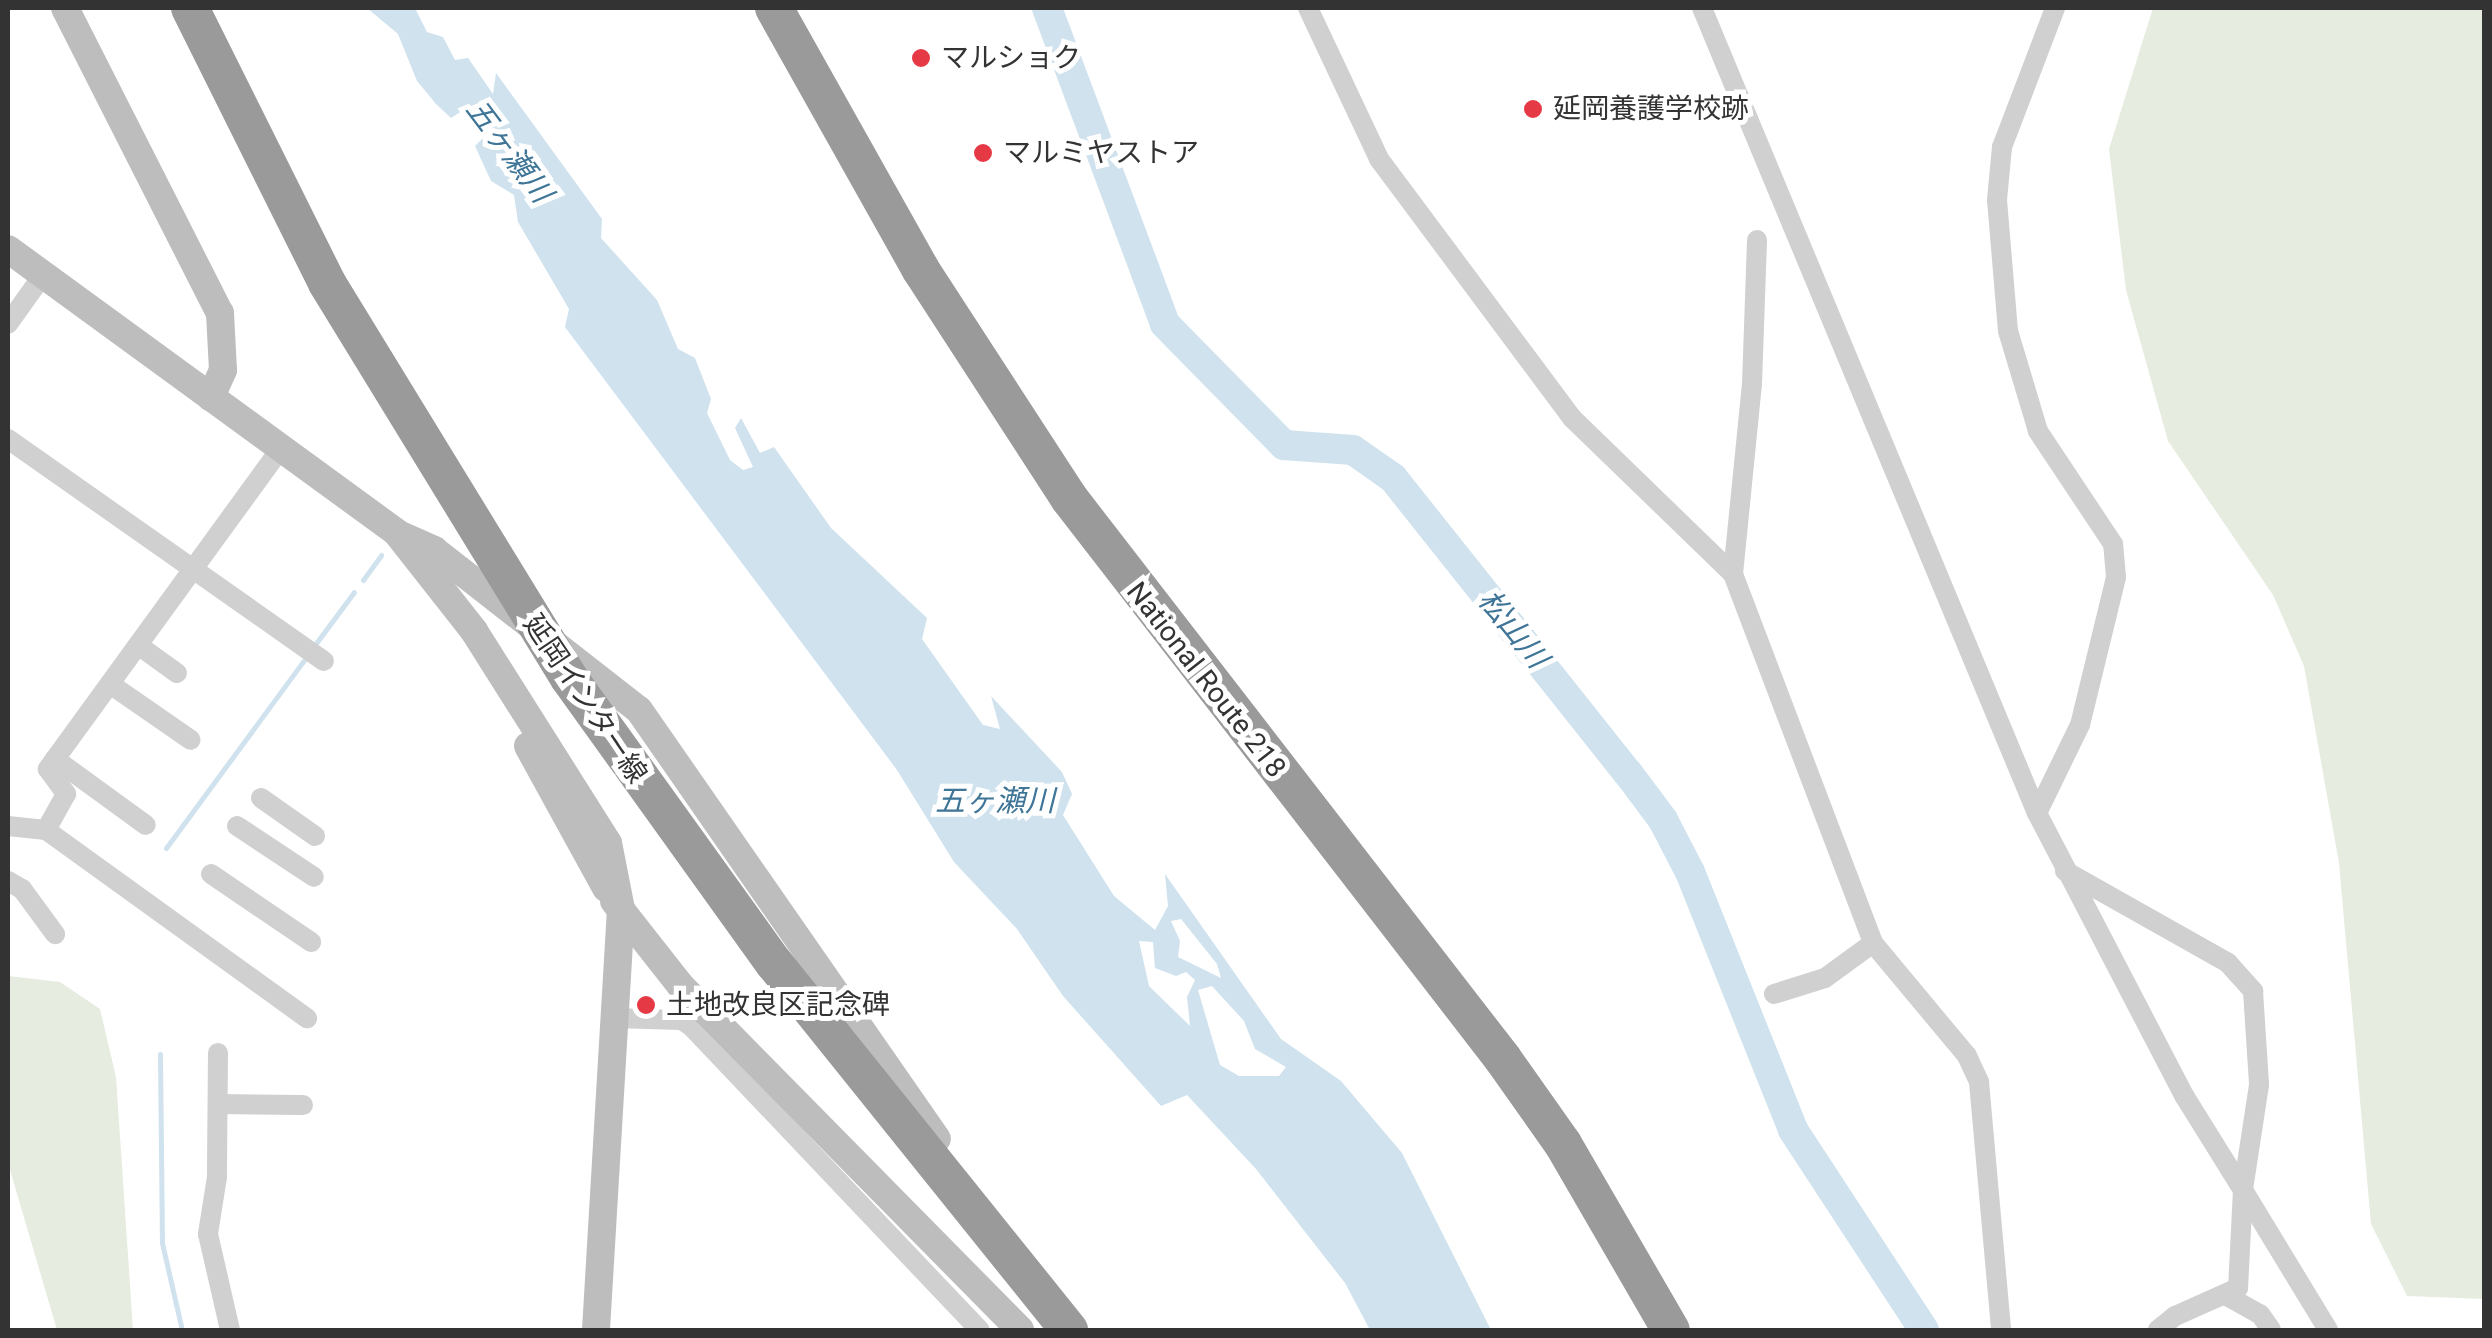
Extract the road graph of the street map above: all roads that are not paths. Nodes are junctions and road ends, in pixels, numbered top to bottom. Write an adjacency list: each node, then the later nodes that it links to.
1 (65, 8): 12 (street)
2 (178, 8): 13 (highway, 延岡インター線)
3 (190, 8): 13 (highway, 延岡インター線)
4 (774, 8): 56 (highway, National Route 218)
5 (1308, 8): 18 (street)
6 (1702, 8): 27 (street)
7 (2054, 8): 27 (street)
8 (1757, 240): 18 (street)
9 (8, 249): 10 (street)
10 (43, 275): 11 (street); 12 (street)
11 (8, 324)
12 (211, 397): 15 (street)
13 (386, 403): 22 (highway, 延岡インター線)
14 (8, 438): 17 (street)
15 (281, 448): 16 (street); 17 (street)
16 (397, 533): 37 (street); 55 (street)
17 (192, 570): 19 (street); 20 (street)
18 (1732, 574): 40 (street)
19 (138, 645): 21 (street); 23 (street)
20 (324, 661)
21 (177, 673)
22 (554, 678): 53 (highway, 延岡インター線); 54 (highway, 延岡インター線)
23 (110, 684): 24 (street); 25 (street)
24 (191, 740)
25 (55, 759): 28 (street); 31 (street)
26 (262, 798): 32 (street)
27 (2037, 813): 33 (street)
28 (146, 825)
29 (8, 826): 31 (street)
30 (237, 826): 35 (street)
31 (46, 830): 42 (street)
32 (316, 836)
33 (2065, 871): 47 (street); 47 (street)
34 (211, 874): 39 (street)
35 (314, 877)
36 (8, 881): 38 (street)
37 (614, 900): 43 (street); 52 (street)
38 (54, 934)
39 (311, 942)
40 (1874, 943): 41 (street); 57 (street)
41 (1774, 994)
42 (307, 1018)
43 (612, 1018): 50 (street); 51 (street)
44 (218, 1053): 45 (street)
45 (218, 1104): 46 (street); 49 (street)
46 (303, 1105)
47 (2242, 1190): 48 (street); 60 (street)
48 (2228, 1296): 58 (street); 59 (street)
49 (230, 1330)
50 (596, 1330)
51 (980, 1330)
52 (1020, 1330)
53 (1042, 1330)
54 (1069, 1330)
55 (1081, 1330)
56 (1671, 1330)
57 (2001, 1330)
58 (2158, 1330)
59 (2271, 1330)
60 (2328, 1330)

